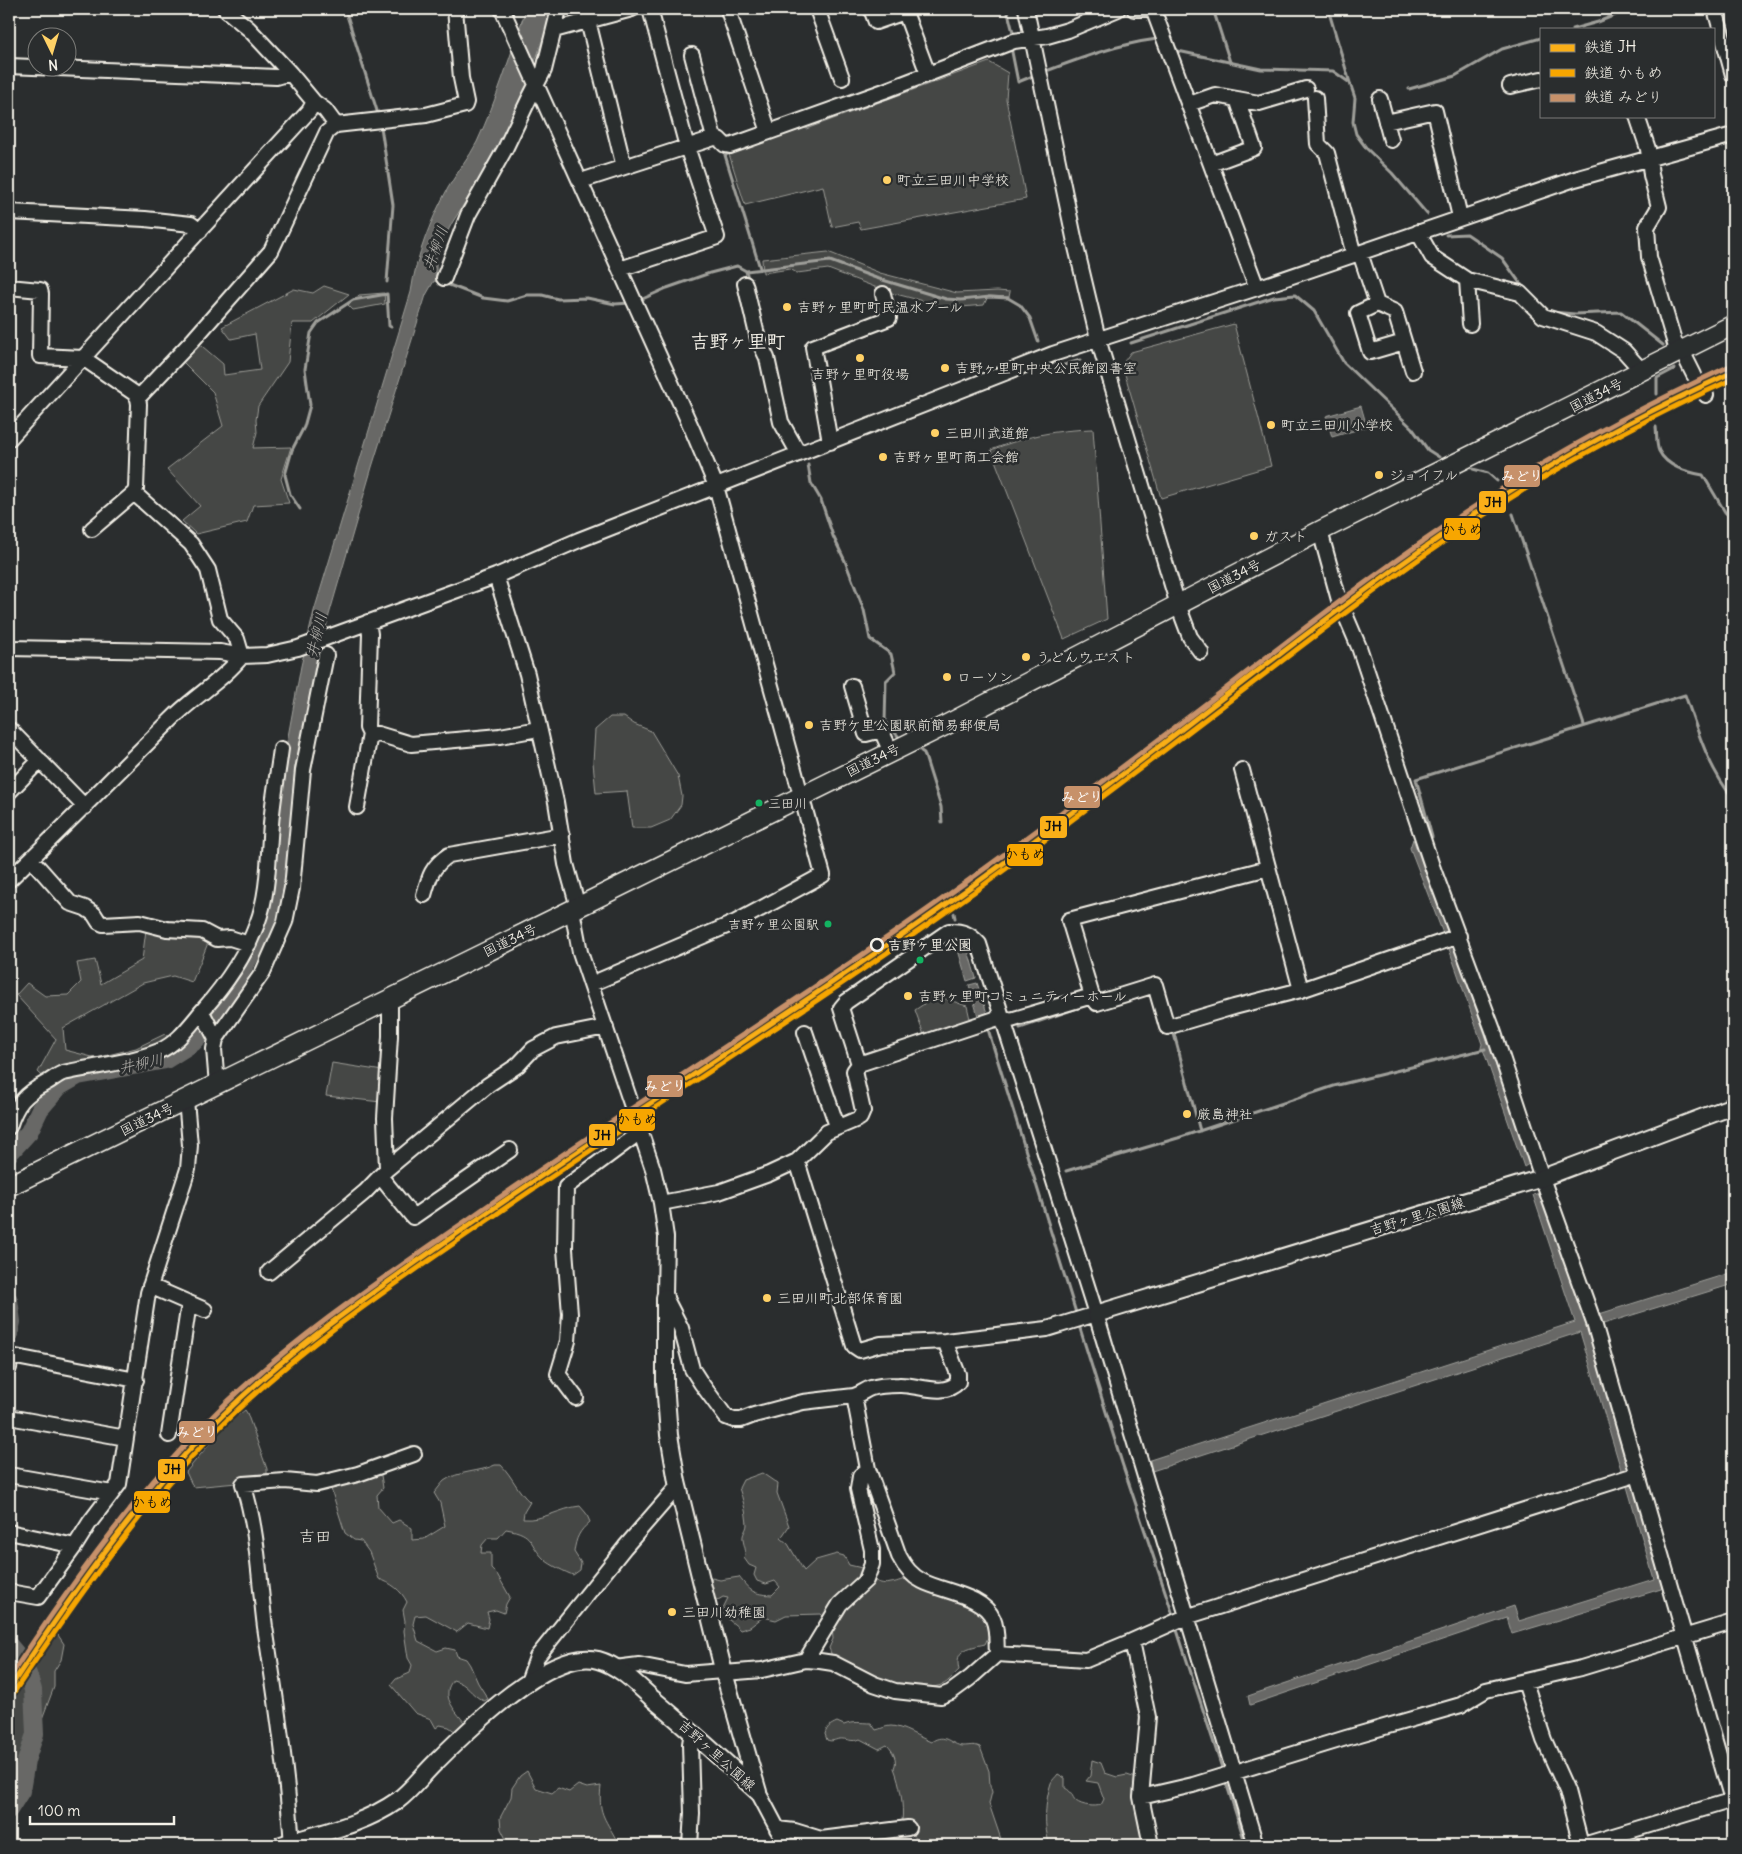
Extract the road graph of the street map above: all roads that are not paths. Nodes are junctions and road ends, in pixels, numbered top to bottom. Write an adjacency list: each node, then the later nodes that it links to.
1 (225, 9): 21 (street)
2 (455, 9): 34 (street)
3 (502, 9): 26 (street)
4 (559, 9): 17 (street)
5 (632, 9): 16 (street)
6 (650, 9): 39 (street)
7 (817, 9): 24 (street)
8 (871, 9): 15 (street)
9 (1026, 9): 18 (street)
10 (1118, 9): 18 (street)
11 (1134, 9): 12 (street)
12 (1154, 9): 31 (street)
13 (1715, 9): 23 (street)
14 (728, 10): 35 (street)
15 (909, 10): 22 (street)
16 (588, 21): 17 (street); 42 (street)
17 (554, 30): 26 (street)
18 (1032, 38): 22 (street); 59 (street)
19 (692, 55): 37 (street)
20 (9, 66): 21 (street)
21 (290, 73): 30 (street)
22 (928, 74): 35 (street)
23 (1733, 76)
24 (842, 78)
25 (1540, 79): 27 (street)
26 (535, 81): 43 (street); 50 (street)
27 (1510, 86)
28 (1237, 99): 31 (street); 41 (street); 48 (street)
29 (1380, 99): 33 (street)
30 (314, 102): 34 (street); 46 (street)
31 (1188, 104): 41 (street)
32 (1638, 118): 40 (street)
33 (1386, 122): 38 (street); 45 (street)
34 (336, 125): 66 (street)
35 (769, 132): 37 (street)
36 (1733, 135): 40 (street)
37 (714, 138): 39 (street)
38 (1391, 140)
39 (687, 147): 42 (street); 49 (street)
40 (1650, 157): 45 (street); 61 (street)
41 (1211, 164): 54 (street)
42 (624, 168): 43 (street)
43 (581, 182): 49 (street)
44 (9, 212): 46 (street)
45 (1460, 217): 47 (street)
46 (200, 231): 62 (street)
47 (1418, 232): 48 (street); 51 (street)
48 (1357, 254): 54 (street); 56 (street)
49 (620, 269): 70 (street)
50 (444, 278)
51 (1467, 280): 57 (street); 64 (street)
52 (745, 284): 69 (street)
53 (9, 287): 62 (street)
54 (1256, 288): 59 (street)
55 (883, 294): 68 (street)
56 (1377, 304): 60 (street); 60 (street)
57 (1470, 324)
58 (1733, 326): 61 (highway, 国道34号)
59 (1098, 339): 68 (street); 75 (street)
60 (1404, 342): 63 (street)
61 (1680, 352): 64 (highway, 国道34号); 65 (street)
62 (83, 358): 66 (street); 67 (street)
63 (1413, 371)
64 (1642, 371): 73 (highway, 国道34号)
65 (1694, 375)
66 (138, 398): 71 (street)
67 (9, 439)
68 (830, 442): 69 (street)
69 (799, 454): 70 (street)
70 (716, 486): 74 (street); 90 (street)
71 (134, 493): 72 (street); 80 (street)
72 (92, 529)
73 (1320, 531): 75 (highway, 国道34号); 99 (street)
74 (496, 576): 76 (street); 83 (street)
75 (1178, 605): 78 (street); 86 (highway, 国道34号)
76 (368, 622): 80 (street); 84 (street)
77 (9, 648): 80 (street)
78 (1201, 652)
79 (326, 655): 109 (street)
80 (242, 656): 91 (street)
81 (852, 686): 86 (street)
82 (9, 729): 87 (street)
83 (538, 729): 84 (street); 93 (street)
84 (370, 734): 92 (street)
85 (281, 748): 100 (street)
86 (891, 752): 90 (highway, 国道34号)
87 (40, 760): 89 (street); 91 (street)
88 (1242, 770): 95 (street)
89 (9, 792)
90 (802, 795): 98 (highway, 国道34号); 101 (street)
91 (85, 807): 94 (street)
92 (357, 807)
93 (562, 835): 97 (street); 98 (street)
94 (31, 859): 96 (street); 100 (street)
95 (1268, 868): 102 (street); 103 (street)
96 (9, 880)
97 (424, 895)
98 (575, 909): 101 (street); 104 (highway, 国道34号)
99 (1459, 936): 102 (street); 120 (street)
100 (249, 944): 105 (street)
101 (591, 984): 107 (street)
102 (1301, 990): 103 (street)
103 (1092, 996): 106 (street)
104 (390, 999): 111 (highway, 国道34号); 119 (street)
105 (202, 1012): 109 (street); 115 (street)
106 (1001, 1017): 110 (street); 110 (street); 128 (street)
107 (606, 1027): 116 (street); 119 (street)
108 (805, 1032): 114 (street)
109 (216, 1039): 111 (street)
110 (859, 1064): 114 (street)
111 (217, 1085): 112 (highway, 国道34号)
112 (186, 1100): 121 (highway, 国道34号); 124 (street)
113 (1733, 1106): 120 (main road, 吉野ヶ里公園線)
114 (837, 1126): 118 (street)
115 (9, 1127)
116 (640, 1132): 122 (street); 133 (street)
117 (510, 1150): 119 (street)
118 (797, 1161): 122 (street); 129 (street)
119 (384, 1173): 123 (street)
120 (1542, 1178): 128 (main road, 吉野ヶ里公園線); 140 (street)
121 (9, 1186)
122 (661, 1203): 125 (street)
123 (269, 1272)
124 (150, 1286): 126 (street); 131 (street)
125 (665, 1297): 132 (street); 141 (main road, 吉野ヶ里公園線)
126 (189, 1303): 127 (street); 135 (street)
127 (206, 1310)
128 (1096, 1314): 129 (street); 146 (street)
129 (945, 1341): 132 (street)
130 (9, 1368): 131 (street)
131 (136, 1380): 136 (street)
132 (854, 1396): 138 (street)
133 (576, 1398)
134 (9, 1417): 136 (street)
135 (169, 1435)
136 (126, 1438): 142 (street)
137 (414, 1454): 163 (street)
138 (868, 1469): 150 (street); 151 (street)
139 (9, 1474): 142 (street)
140 (1638, 1474): 146 (street); 148 (street)
141 (678, 1486): 153 (main road, 吉野ヶ里公園線); 154 (street)
142 (112, 1493): 144 (street)
143 (9, 1532): 144 (street)
144 (75, 1546): 145 (street)
145 (9, 1592)
146 (1186, 1617): 149 (street); 157 (street)
147 (1733, 1622): 148 (street)
148 (1685, 1637): 155 (street); 160 (street)
149 (1132, 1641): 150 (street); 159 (street)
150 (997, 1654): 151 (street)
151 (806, 1660): 153 (street)
152 (615, 1668): 153 (street); 154 (main road, 吉野ヶ里公園線); 156 (main road, 吉野ヶ里公園線)
153 (724, 1672): 158 (main road, 吉野ヶ里公園線)
154 (528, 1682): 163 (main road, 吉野ヶ里公園線)
155 (1525, 1682): 157 (street); 168 (street)
156 (692, 1732): 158 (main road, 吉野ヶ里公園線); 164 (street)
157 (1234, 1773): 159 (street); 167 (street)
158 (758, 1792): 162 (street)
159 (1141, 1797): 166 (street)
160 (1733, 1800): 168 (street)
161 (908, 1828): 162 (street)
162 (777, 1829): 165 (street)
163 (288, 1844)
164 (690, 1845)
165 (786, 1845)
166 (1151, 1845)
167 (1256, 1845)
168 (1582, 1845)

